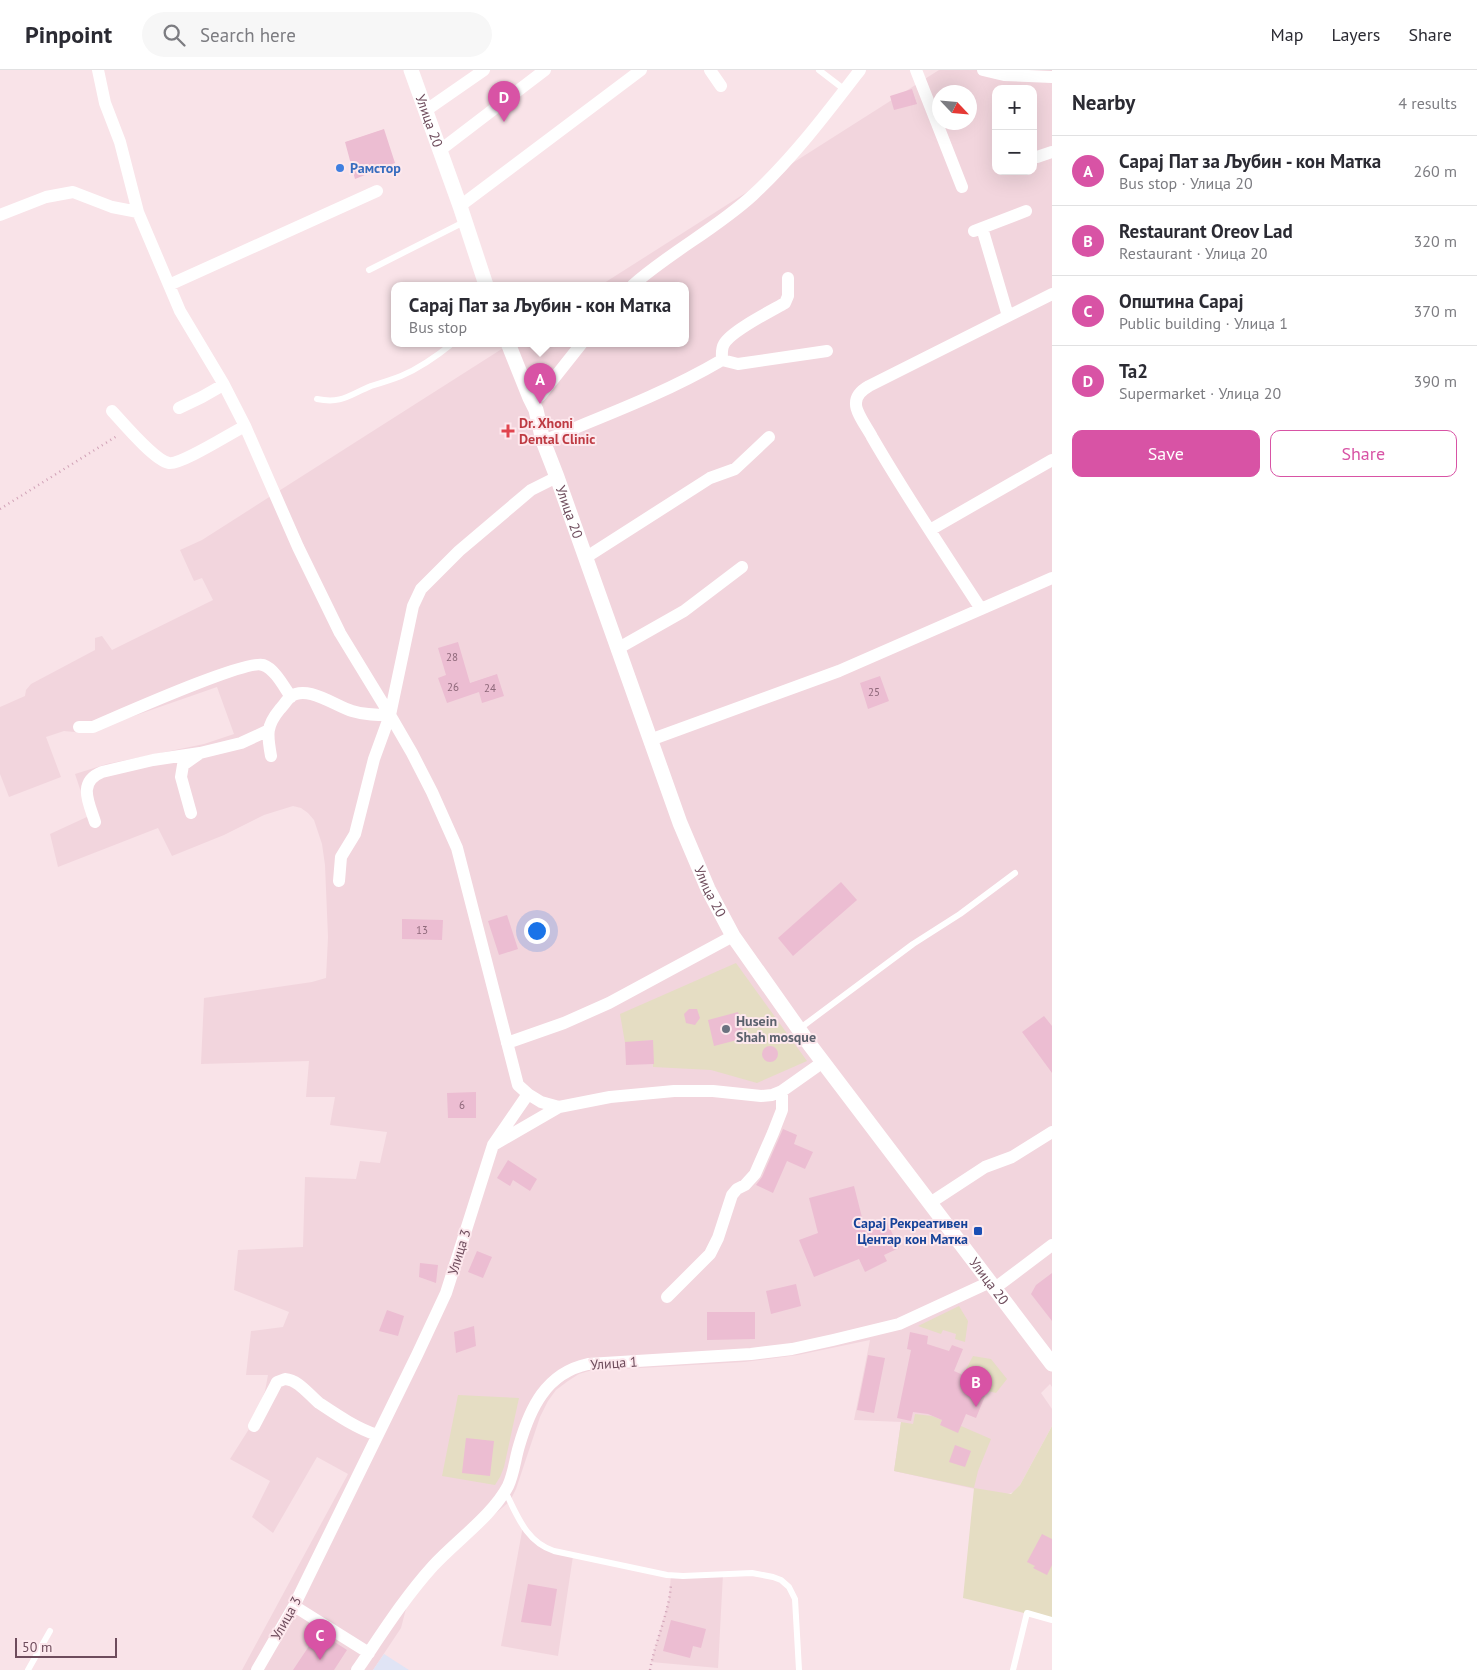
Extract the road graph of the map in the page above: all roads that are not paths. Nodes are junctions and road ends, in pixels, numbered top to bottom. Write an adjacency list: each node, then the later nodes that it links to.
1 (98, 70): 21 (street)
2 (411, 70): 14 (street, Улица 20)
3 (484, 70): 14 (street)
4 (545, 70): 15 (street)
5 (641, 70): 20 (street)
6 (710, 70): 12 (street)
7 (819, 70): 13 (lane)
8 (860, 70): 13 (street)
9 (916, 70): 18 (street)
10 (983, 70): 11 (street)
11 (1052, 77)
12 (721, 86)
13 (845, 90): 28 (street)
14 (425, 111): 15 (street, Улица 20)
15 (439, 151): 20 (street, Улица 20)
16 (1052, 152): 17 (street)
17 (1037, 157)
18 (962, 187)
19 (377, 191): 29 (street)
20 (460, 206): 24 (street, Улица 20)
21 (138, 212): 23 (street); 29 (street)
22 (1026, 212): 31 (street)
23 (0, 214)
24 (465, 221): 25 (lane); 27 (street, Улица 20)
25 (369, 270)
26 (788, 278): 36 (street)
27 (485, 282)
28 (637, 282)
29 (169, 285): 37 (street)
30 (1052, 294): 31 (street)
31 (1008, 316): 47 (street)
32 (448, 347): 38 (lane)
33 (510, 347): 39 (street, Улица 20)
34 (579, 347): 39 (street)
35 (827, 351): 36 (street)
36 (722, 360): 44 (street)
37 (224, 385): 40 (street); 42 (street)
38 (316, 398)
39 (530, 398): 44 (street, Улица 20)
40 (179, 408)
41 (112, 412): 42 (street)
42 (245, 426): 54 (street)
43 (769, 437): 48 (street)
44 (543, 441): 46 (street, Улица 20)
45 (1052, 460): 47 (street)
46 (557, 477): 48 (street, Улица 20); 54 (street)
47 (930, 530): 51 (street)
48 (585, 558): 52 (street, Улица 20)
49 (742, 567): 52 (street)
50 (1052, 578): 51 (street)
51 (981, 609): 57 (street)
52 (617, 649): 57 (street, Улица 20)
53 (291, 697): 54 (street); 55 (street); 56 (street)
54 (390, 715): 63 (street); 66 (street)
55 (79, 727)
56 (268, 731): 58 (street); 59 (street)
57 (650, 740): 64 (street, Улица 20)
58 (200, 753): 60 (street); 61 (street)
59 (270, 756)
60 (191, 813)
61 (95, 822)
62 (1014, 874): 65 (lane)
63 (339, 881)
64 (734, 936): 65 (street, Улица 20); 66 (street)
65 (799, 1029): 67 (street, Улица 20)
66 (507, 1043): 69 (street)
67 (824, 1062): 68 (street); 73 (street, Улица 20)
68 (782, 1091): 70 (street); 76 (street)
69 (528, 1094): 70 (street); 72 (street, Улица 3)
70 (559, 1108): 72 (street)
71 (1052, 1132): 73 (street)
72 (493, 1145): 79 (street, Улица 3)
73 (930, 1203): 75 (street, Улица 20)
74 (1052, 1245): 75 (street, Улица 1)
75 (993, 1285): 77 (street, Улица 20); 80 (street, Улица 1)
76 (667, 1296)
77 (1052, 1364)
78 (254, 1426): 79 (street)
79 (377, 1435): 81 (street, Улица 3)
80 (505, 1492): 84 (street, Улица 1); 88 (lane)
81 (294, 1606): 84 (street); 86 (street, Улица 3)
82 (1052, 1620): 89 (lane)
83 (50, 1631): 85 (lane)
84 (369, 1653): 87 (street, Улица 1)
85 (28, 1670)
86 (257, 1670)
87 (357, 1670)
88 (799, 1670)
89 (1013, 1670)

